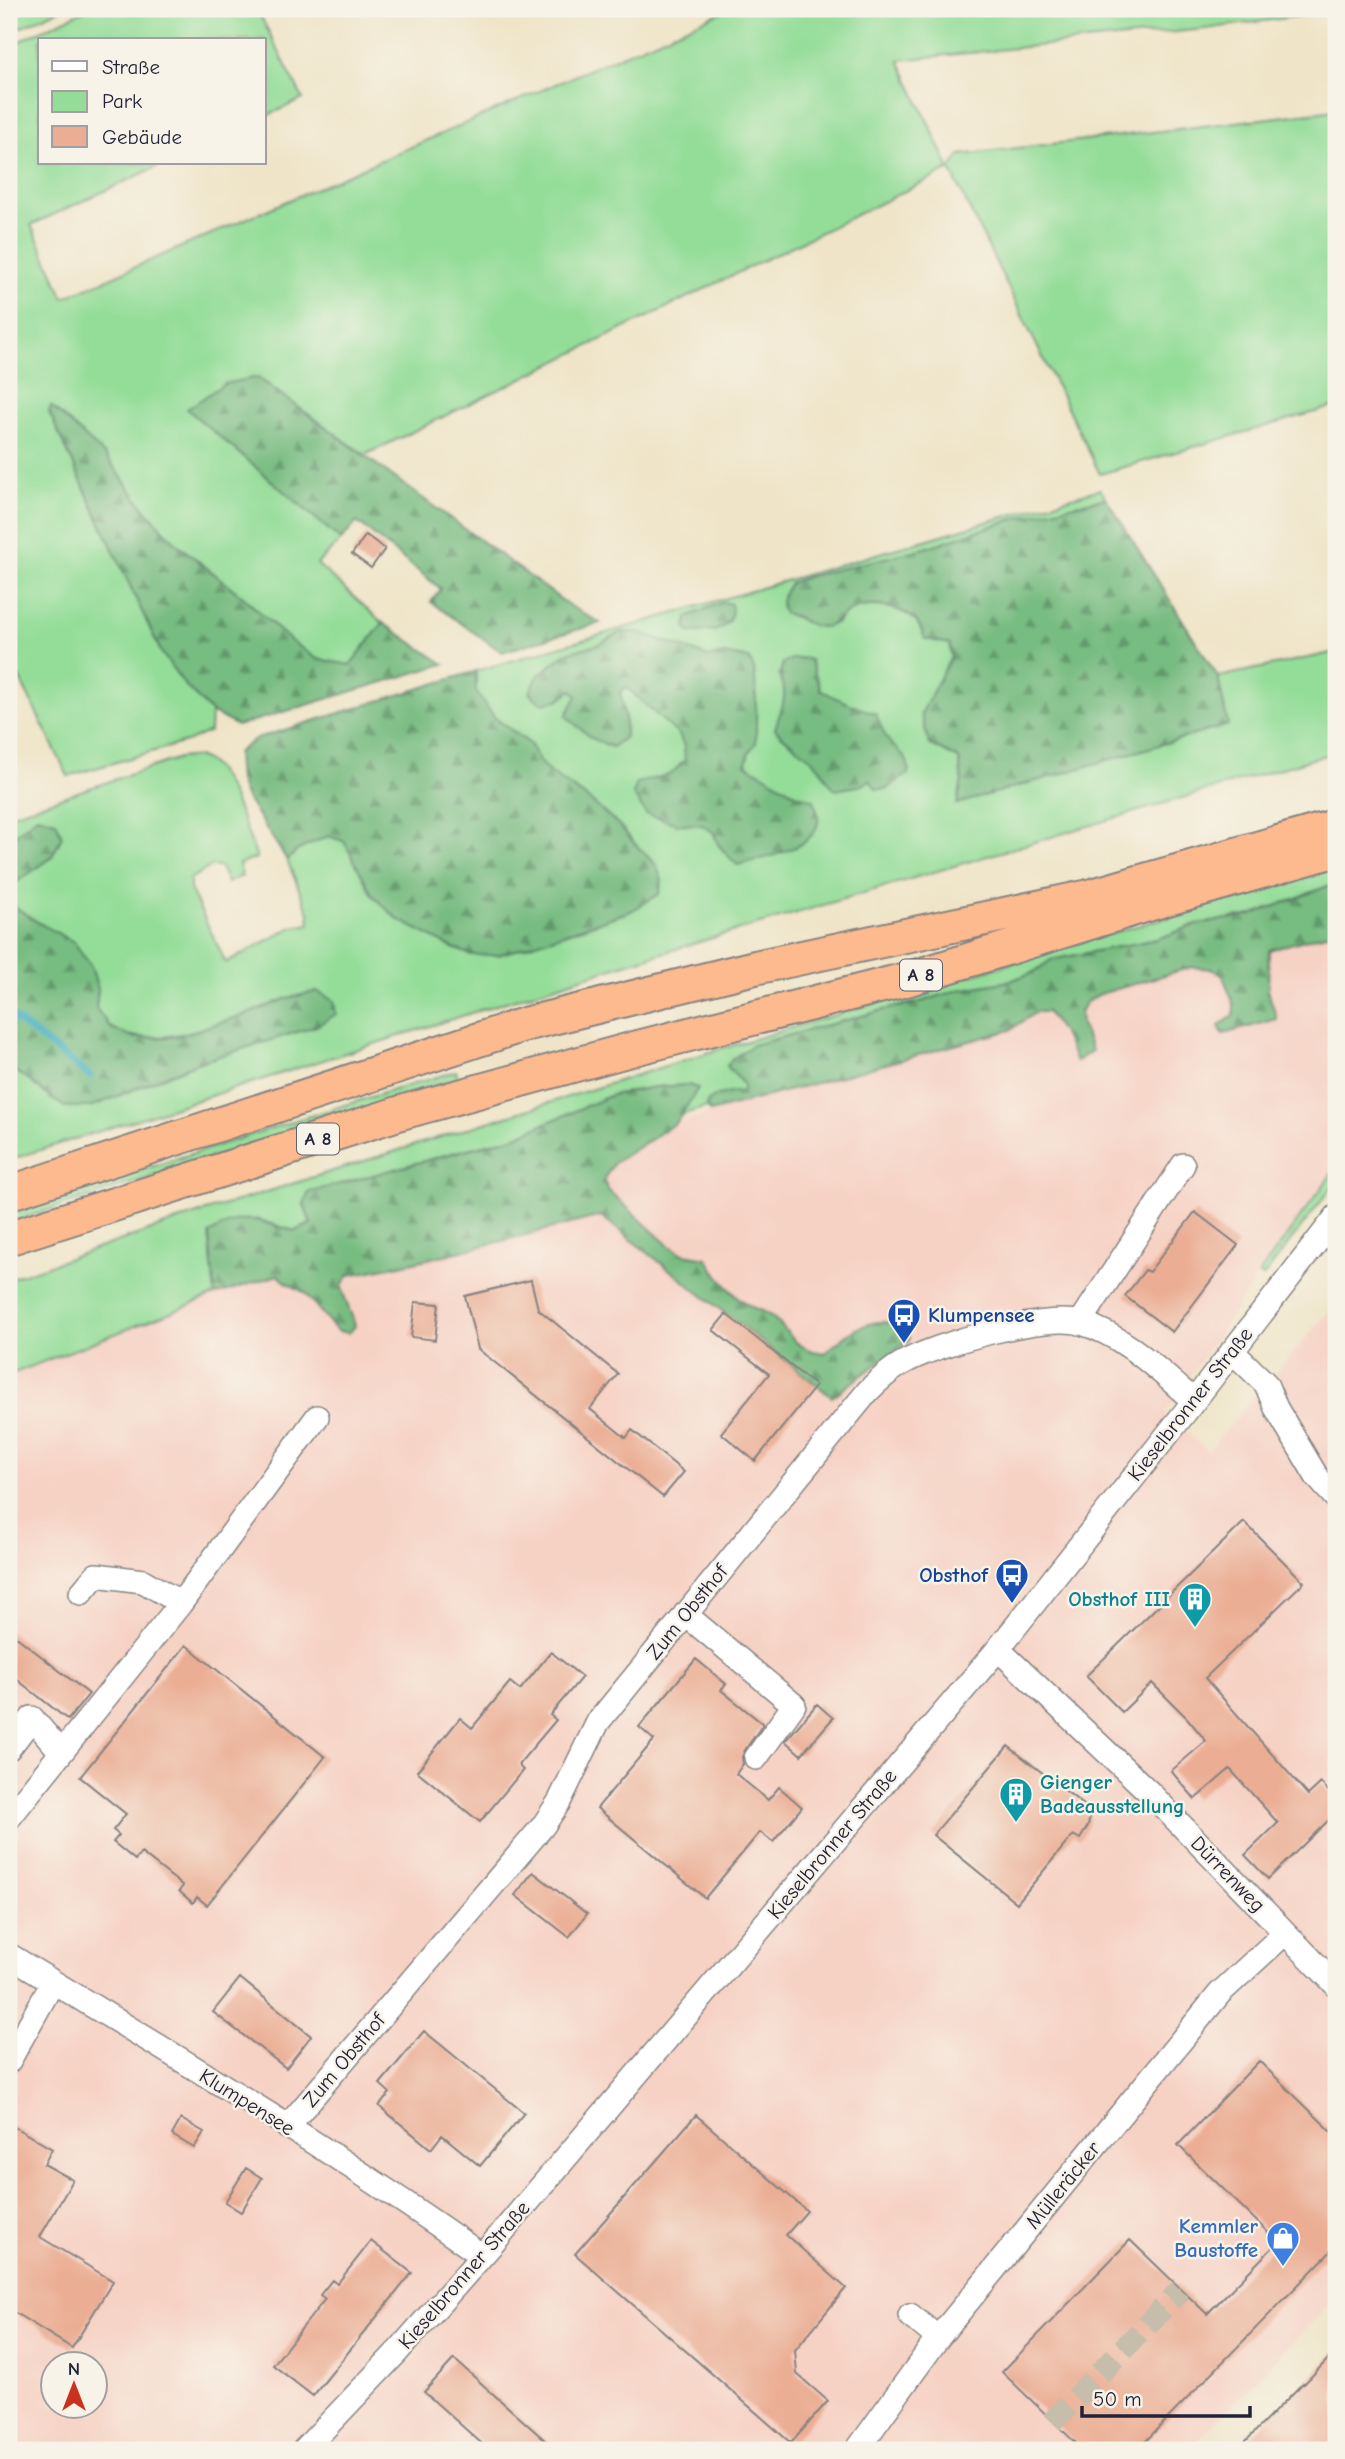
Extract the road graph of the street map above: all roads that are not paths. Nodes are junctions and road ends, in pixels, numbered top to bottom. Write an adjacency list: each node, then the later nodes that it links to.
1 (1336, 826): 4 (highway, A 8)
2 (1336, 850): 6 (highway, A 8)
3 (1183, 1165): 7 (street)
4 (9, 1193)
5 (1336, 1217): 8 (street, Kieselbronner Straße)
6 (9, 1238)
7 (1080, 1323): 9 (street, Zum Obsthof); 14 (street, Zum Obsthof)
8 (1232, 1350): 9 (street, Kieselbronner Straße); 11 (street)
9 (1194, 1401): 15 (street, Kieselbronner Straße)
10 (317, 1417): 13 (street)
11 (1336, 1498)
12 (81, 1592): 13 (street)
13 (181, 1603): 17 (street)
14 (685, 1614): 18 (street); 25 (street, Zum Obsthof)
15 (998, 1648): 20 (street, Dürrenweg); 26 (street, Kieselbronner Straße)
16 (9, 1748): 17 (street)
17 (61, 1752): 19 (street)
18 (756, 1758)
19 (9, 1818)
20 (1285, 1933): 23 (street, Dürrenweg); 28 (street, Mülleräcker)
21 (9, 1955): 22 (street, Klumpensee)
22 (53, 1982): 24 (street); 25 (street, Klumpensee)
23 (1336, 1985)
24 (9, 2061)
25 (287, 2127): 26 (street, Klumpensee)
26 (481, 2255): 29 (street, Kieselbronner Straße)
27 (910, 2315): 28 (street)
28 (938, 2338): 30 (street, Mülleräcker)
29 (303, 2450)
30 (856, 2450)

